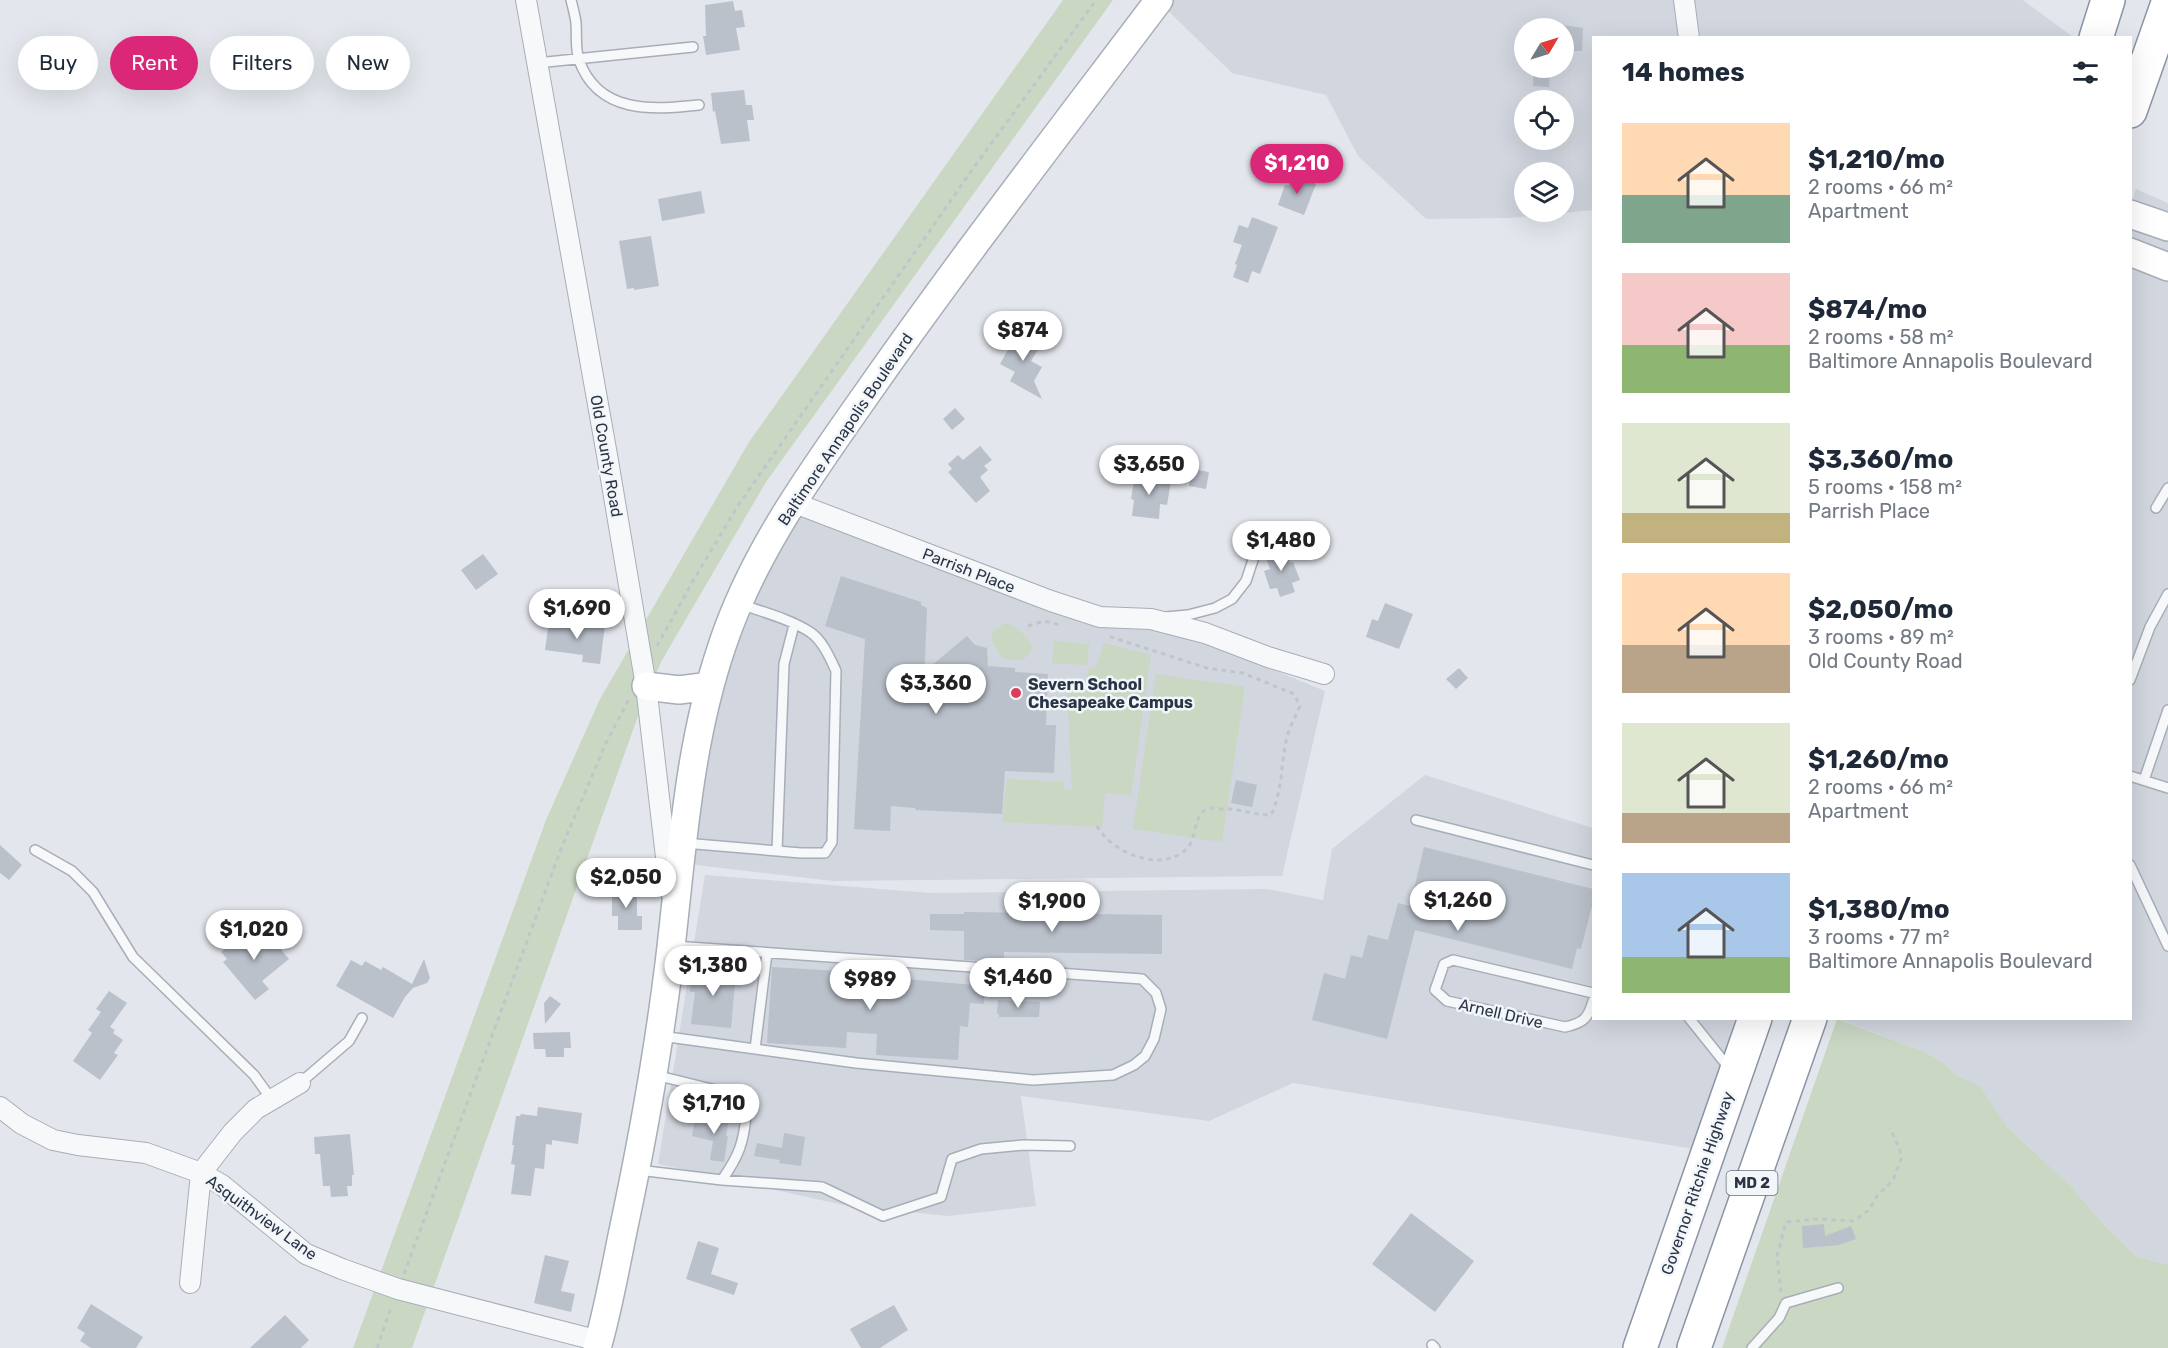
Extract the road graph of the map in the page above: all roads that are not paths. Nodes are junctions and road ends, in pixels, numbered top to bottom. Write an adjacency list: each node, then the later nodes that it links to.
1 (526, 0): 11 (street, Old County Road)
2 (571, 0): 10 (lane)
3 (1159, 0): 19 (street, Baltimore Annapolis Boulevard)
4 (1684, 0): 7 (street)
5 (2108, 0): 8 (highway)
6 (2168, 3): 13 (highway)
7 (1689, 36)
8 (2097, 36)
9 (693, 47): 10 (lane)
10 (578, 58): 11 (lane); 12 (lane)
11 (537, 63): 29 (street, Old County Road)
12 (699, 105)
13 (2132, 105)
14 (2132, 215): 15 (street)
15 (2168, 227)
16 (2132, 253): 17 (street)
17 (2168, 267)
18 (2168, 488): 20 (lane)
19 (792, 502): 23 (street, Baltimore Annapolis Boulevard); 24 (street, Parrish Place)
20 (2156, 508)
21 (1276, 533): 24 (lane)
22 (2168, 594): 27 (lane)
23 (739, 603): 25 (lane); 28 (street, Baltimore Annapolis Boulevard)
24 (1151, 619): 26 (street, Parrish Place)
25 (794, 625): 37 (lane); 37 (lane)
26 (1324, 674)
27 (2132, 675)
28 (710, 686): 29 (street); 35 (street, Baltimore Annapolis Boulevard)
29 (639, 690): 40 (street, Old County Road)
30 (2168, 710): 32 (lane)
31 (2132, 777): 32 (lane)
32 (2144, 780): 33 (lane)
33 (2168, 788)
34 (1416, 820): 38 (lane)
35 (681, 843): 37 (lane); 40 (street, Baltimore Annapolis Boulevard)
36 (35, 850): 55 (lane)
37 (777, 851)
38 (1592, 865)
39 (2132, 869): 42 (lane)
40 (674, 915): 41 (street, Baltimore Annapolis Boulevard)
41 (671, 946): 43 (lane); 50 (street, Baltimore Annapolis Boulevard)
42 (2168, 946)
43 (767, 953): 51 (lane); 51 (lane)
44 (1592, 993): 45 (lane, Arnell Drive)
45 (1592, 1005)
46 (362, 1018): 54 (lane)
47 (1691, 1020): 53 (lane)
48 (1754, 1020): 53 (highway, Governor Ritchie Highway / MD 2)
49 (1809, 1020): 65 (highway, MD 2)
50 (659, 1035): 51 (lane); 52 (street, Baltimore Annapolis Boulevard)
51 (755, 1049)
52 (653, 1075): 58 (street, Baltimore Annapolis Boulevard); 60 (lane)
53 (1735, 1075): 64 (highway, Governor Ritchie Highway / MD 2)
54 (300, 1083): 55 (street)
55 (272, 1100): 59 (street)
56 (0, 1107): 59 (street, Asquithview Lane)
57 (1071, 1146): 60 (lane)
58 (636, 1170): 60 (lane); 63 (street, Baltimore Annapolis Boulevard)
59 (201, 1173): 61 (street); 63 (street, Asquithview Lane)
60 (722, 1180)
61 (190, 1283)
62 (1838, 1288): 66 (lane)
63 (598, 1345)
64 (1640, 1348)
65 (1694, 1348)
66 (1752, 1348)

